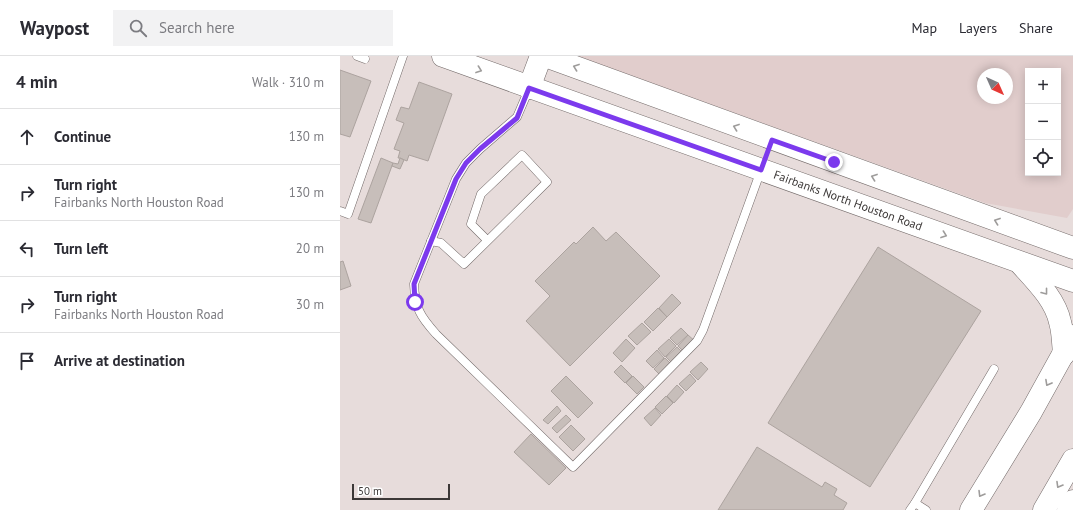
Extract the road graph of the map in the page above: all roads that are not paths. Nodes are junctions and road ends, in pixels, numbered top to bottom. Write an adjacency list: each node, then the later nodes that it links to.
1 (403, 56): 8 (lane)
2 (443, 56): 5 (main road, Fairbanks North Houston Road, one-way to 5)
3 (541, 56): 5 (main road)
4 (545, 56): 6 (main road, one-way to 4)
5 (529, 88): 7 (main road, Fairbanks North Houston Road); 12 (lane)
6 (772, 140): 7 (main road); 10 (main road, one-way to 6)
7 (761, 170): 12 (lane); 14 (main road, Fairbanks North Houston Road, one-way to 14)
8 (340, 212)
9 (1073, 231): 10 (main road)
10 (1029, 232): 13 (main road)
11 (487, 240): 11 (lane); 12 (lane)
12 (431, 241)
13 (1073, 248)
14 (1020, 262): 15 (main road, Fairbanks North Houston Road); 16 (main road, one-way to 16)
15 (1073, 281)
16 (1070, 342): 22 (main road, one-way to 22)
17 (994, 369): 20 (lane)
18 (1073, 460): 23 (main road, one-way to 23)
19 (1073, 501): 24 (main road)
20 (913, 507): 21 (lane)
21 (926, 510)
22 (971, 510)
23 (1044, 510)
24 (1068, 510)

